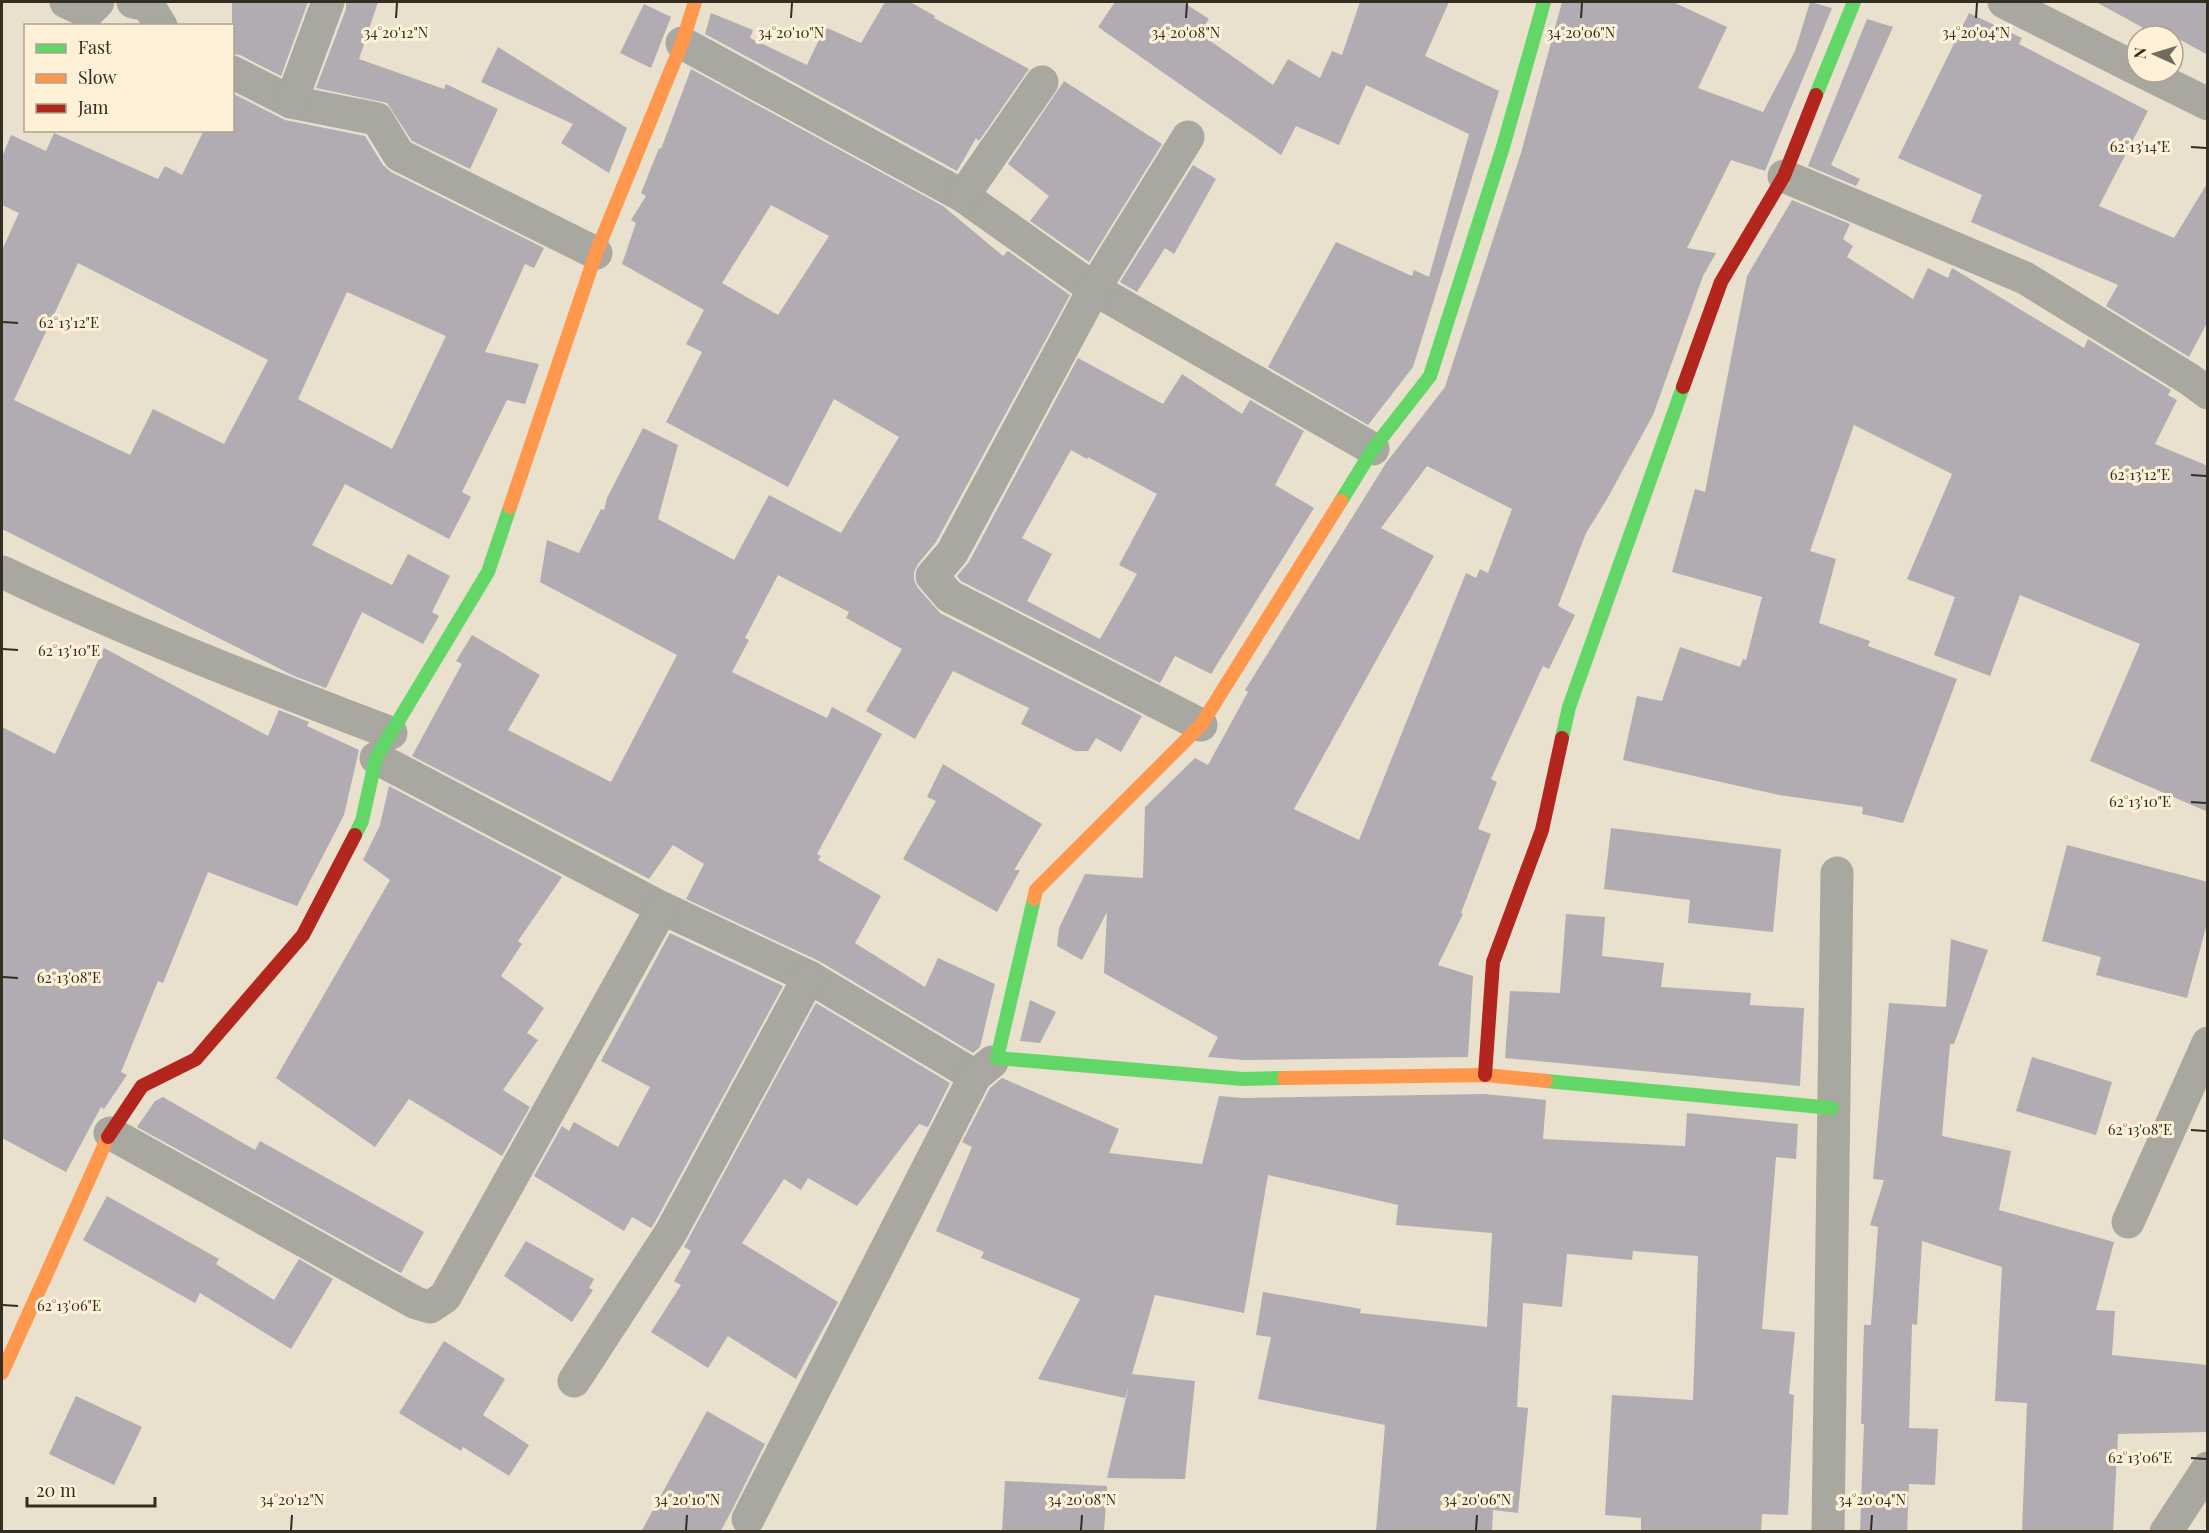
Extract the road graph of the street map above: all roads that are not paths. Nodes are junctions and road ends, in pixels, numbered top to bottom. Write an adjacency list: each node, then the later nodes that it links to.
1 (66, 2): 2 (street)
2 (98, 2)
3 (134, 2): 9 (street)
4 (328, 2): 15 (street)
5 (695, 2): 10 (street)
6 (1854, 2): 18 (street)
7 (2004, 2): 11 (street)
8 (1540, 3): 23 (street)
9 (160, 24)
10 (682, 43): 19 (street); 20 (street)
11 (2125, 63)
12 (234, 73): 15 (street)
13 (1042, 82): 19 (street)
14 (2167, 84): 16 (street)
15 (291, 102): 20 (street)
16 (2208, 104)
17 (1188, 137): 21 (street)
18 (1784, 176): 22 (street); 32 (street)
19 (963, 196): 21 (street)
20 (596, 253): 26 (street)
21 (1095, 289): 23 (street); 25 (street)
22 (2201, 380)
23 (1373, 449): 25 (street)
24 (2, 572): 26 (street)
25 (1201, 725): 31 (street)
26 (383, 745): 28 (street); 34 (street)
27 (1837, 873): 33 (street)
28 (662, 908): 29 (street); 34 (street)
29 (809, 977): 31 (street); 37 (street)
30 (2208, 1043): 35 (street)
31 (986, 1067): 32 (street); 39 (street)
32 (1485, 1075): 33 (street)
33 (1832, 1108): 40 (street)
34 (110, 1133): 36 (street)
35 (2128, 1222)
36 (2, 1373)
37 (574, 1381)
38 (2208, 1468): 41 (street)
39 (748, 1519)
40 (1828, 1532)
41 (2166, 1532)

